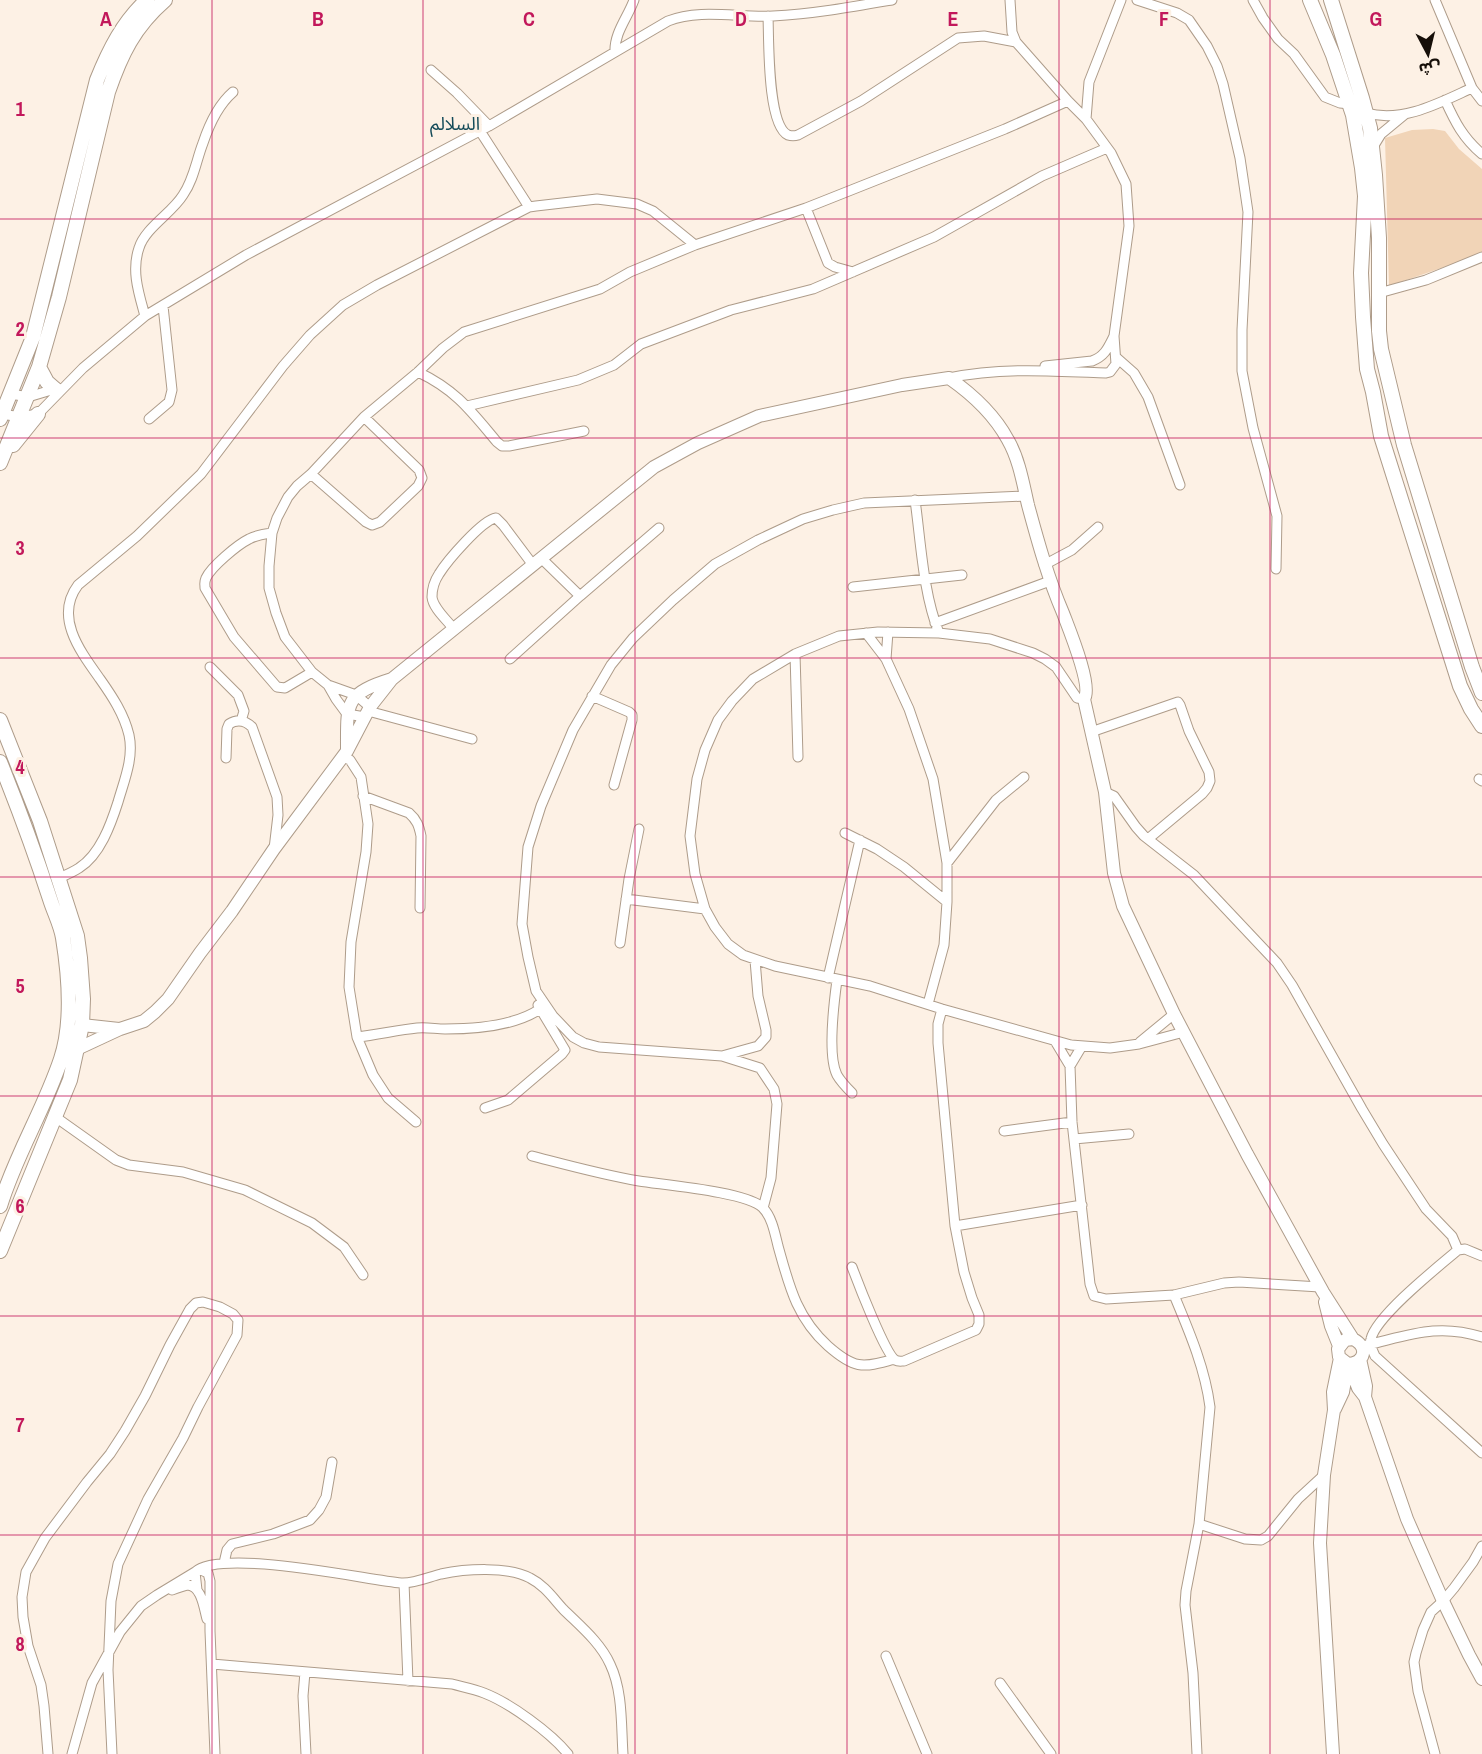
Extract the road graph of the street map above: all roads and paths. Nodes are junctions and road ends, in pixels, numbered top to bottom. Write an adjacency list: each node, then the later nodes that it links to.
1 (136, 0): 14 (street)
2 (147, 0): 14 (main road)
3 (165, 0): 42 (main road)
4 (633, 0): 16 (street)
5 (892, 0): 13 (street)
6 (1010, 0): 15 (street)
7 (1121, 0): 26 (street)
8 (1137, 0): 67 (street)
9 (1253, 0): 23 (street)
10 (1310, 0): 23 (main road)
11 (1331, 0): 24 (main road)
12 (1435, 0): 18 (street)
13 (768, 16): 15 (street); 16 (street)
14 (130, 18): 48 (main road)
15 (1016, 42): 21 (street)
16 (615, 52): 27 (street)
17 (431, 70): 27 (street)
18 (1472, 88): 20 (street); 22 (street)
19 (232, 92): 39 (street)
20 (1445, 100): 25 (street); 30 (street)
21 (1068, 101): 26 (street); 32 (street)
22 (1482, 101)
23 (1350, 104): 37 (main road)
24 (1366, 113): 25 (street); 29 (main road)
25 (1405, 114): 29 (street)
26 (1086, 119): 28 (street)
27 (485, 128): 31 (street); 38 (street)
28 (1107, 148): 35 (street); 40 (street)
29 (1372, 149): 36 (main road)
30 (1482, 154)
31 (529, 207): 33 (street); 110 (street)
32 (806, 208): 33 (street); 35 (street)
33 (695, 245): 44 (street)
34 (1482, 256): 36 (street)
35 (854, 272): 50 (street)
36 (1379, 293): 37 (main road); 85 (main road)
37 (1362, 297): 93 (main road)
38 (163, 306): 39 (street); 55 (street)
39 (145, 316): 46 (street)
40 (1114, 336): 41 (street); 43 (street)
41 (1117, 358): 43 (street); 59 (street)
42 (39, 367): 47 (main road); 49 (main road)
43 (1017, 371): 45 (street)
44 (418, 372): 50 (street); 54 (street)
45 (949, 378): 60 (street); 65 (street)
46 (71, 383): 47 (street); 51 (street)
47 (55, 389): 49 (street)
48 (10, 394): 49 (street); 52 (main road)
49 (28, 397): 53 (main road)
50 (466, 406): 56 (street)
51 (38, 414): 53 (street); 57 (main road)
52 (1, 416): 53 (street)
53 (20, 417): 57 (main road)
54 (364, 417): 58 (street); 58 (street)
55 (149, 419)
56 (584, 431)
57 (2, 459)
58 (311, 474): 64 (street)
59 (1180, 485)
60 (1026, 496): 61 (street); 66 (street)
61 (915, 500): 69 (street); 87 (street)
62 (1098, 527): 66 (street)
63 (659, 528): 72 (street)
64 (272, 533): 82 (street); 82 (street)
65 (537, 562): 72 (street); 74 (street); 74 (street)
66 (1044, 565): 70 (street)
67 (1276, 569)
68 (962, 575): 69 (street)
69 (926, 578): 71 (street); 73 (street)
70 (1050, 581): 73 (street); 88 (street)
71 (853, 586)
72 (580, 596): 79 (street)
73 (935, 623): 77 (street)
74 (453, 628): 83 (street)
75 (888, 632): 76 (street); 77 (street); 80 (street)
76 (866, 633): 78 (street); 80 (street)
77 (939, 633): 88 (street)
78 (795, 654): 97 (street); 114 (street)
79 (510, 659)
80 (886, 659): 109 (street)
81 (210, 667): 92 (street)
82 (312, 672): 84 (street)
83 (392, 679): 86 (street); 89 (street)
84 (328, 685): 86 (street); 90 (street)
85 (1482, 693)
86 (356, 695): 89 (street); 90 (street)
87 (592, 696): 101 (street); 118 (street)
88 (1084, 699): 94 (street)
89 (368, 712): 90 (street); 95 (street); 96 (street)
90 (347, 714): 96 (street)
91 (0, 720): 110 (main road)
92 (241, 721): 98 (street); 108 (street)
93 (1482, 726)
94 (1091, 732): 102 (street); 106 (street)
95 (472, 739)
96 (345, 754): 103 (street); 108 (street)
97 (798, 757)
98 (226, 758)
99 (0, 762): 142 (main road)
100 (1024, 777): 109 (street)
101 (614, 785)
102 (1105, 792): 106 (street); 122 (street)
103 (363, 796): 113 (street); 126 (street)
104 (639, 829): 111 (street)
105 (846, 833): 107 (street)
106 (1148, 839): 148 (street)
107 (860, 840): 112 (street); 117 (street)
108 (274, 849): 124 (street)
109 (947, 863): 112 (street)
110 (59, 878): 123 (main road)
111 (626, 899): 114 (street); 115 (street)
112 (947, 902): 119 (street)
113 (420, 908)
114 (705, 909): 116 (street)
115 (621, 943)
116 (755, 960): 117 (street); 131 (street)
117 (833, 979): 119 (street); 133 (street)
118 (536, 991): 120 (street); 131 (street)
119 (928, 1004): 121 (street)
120 (540, 1009): 126 (street); 134 (street)
121 (942, 1009): 127 (street); 147 (street)
122 (1174, 1014): 125 (street); 128 (street)
123 (82, 1025): 124 (street); 130 (main road)
124 (120, 1029): 130 (street)
125 (1184, 1032): 128 (street); 153 (street)
126 (357, 1037): 136 (street)
127 (1055, 1041): 129 (street); 132 (street)
128 (1139, 1044): 129 (street)
129 (1082, 1047): 132 (street)
130 (77, 1049): 135 (main road)
131 (722, 1056): 146 (street)
132 (1070, 1066): 137 (street)
133 (852, 1093)
134 (485, 1108)
135 (54, 1116): 143 (main road); 152 (street)
136 (416, 1122)
137 (1072, 1122): 138 (street); 140 (street)
138 (1004, 1131)
139 (1129, 1134): 140 (street)
140 (1074, 1139): 144 (street)
141 (532, 1156): 146 (street)
142 (17, 1163): 143 (main road); 145 (main road)
143 (34, 1170): 149 (main road)
144 (1082, 1205): 147 (street); 154 (street)
145 (0, 1206)
146 (763, 1208): 158 (street)
147 (955, 1226): 158 (street)
148 (1458, 1250): 150 (street); 156 (street)
149 (0, 1251)
150 (1482, 1256)
151 (852, 1267): 158 (street)
152 (363, 1275)
153 (1322, 1289): 154 (street); 156 (street); 157 (street)
154 (1174, 1295): 162 (street)
155 (1482, 1336): 156 (street)
156 (1362, 1343): 157 (street); 157 (street); 159 (street)
157 (1347, 1358): 161 (street); 169 (street)
158 (894, 1359)
159 (1482, 1454)
160 (333, 1462): 164 (street)
161 (1324, 1475): 162 (street); 189 (street)
162 (1199, 1524): 188 (street)
163 (1482, 1546): 169 (street)
164 (224, 1563): 165 (street); 166 (street); 167 (street)
165 (195, 1572): 166 (street); 168 (street); 170 (street)
166 (210, 1578): 171 (street)
167 (404, 1583): 177 (street); 185 (street)
168 (197, 1590): 170 (street); 171 (street)
169 (1443, 1601): 176 (street); 190 (street)
170 (141, 1606): 172 (street)
171 (210, 1631): 174 (street)
172 (109, 1652): 179 (street); 180 (street); 181 (street)
173 (886, 1656): 186 (street)
174 (212, 1664): 175 (street); 182 (street)
175 (305, 1672): 177 (street); 183 (street)
176 (1482, 1679)
177 (408, 1681): 184 (street)
178 (1000, 1683): 187 (street)
179 (48, 1754)
180 (72, 1754)
181 (112, 1754)
182 (215, 1754)
183 (306, 1754)
184 (568, 1754)
185 (623, 1754)
186 (927, 1754)
187 (1051, 1754)
188 (1197, 1754)
189 (1333, 1754)
190 (1435, 1754)

